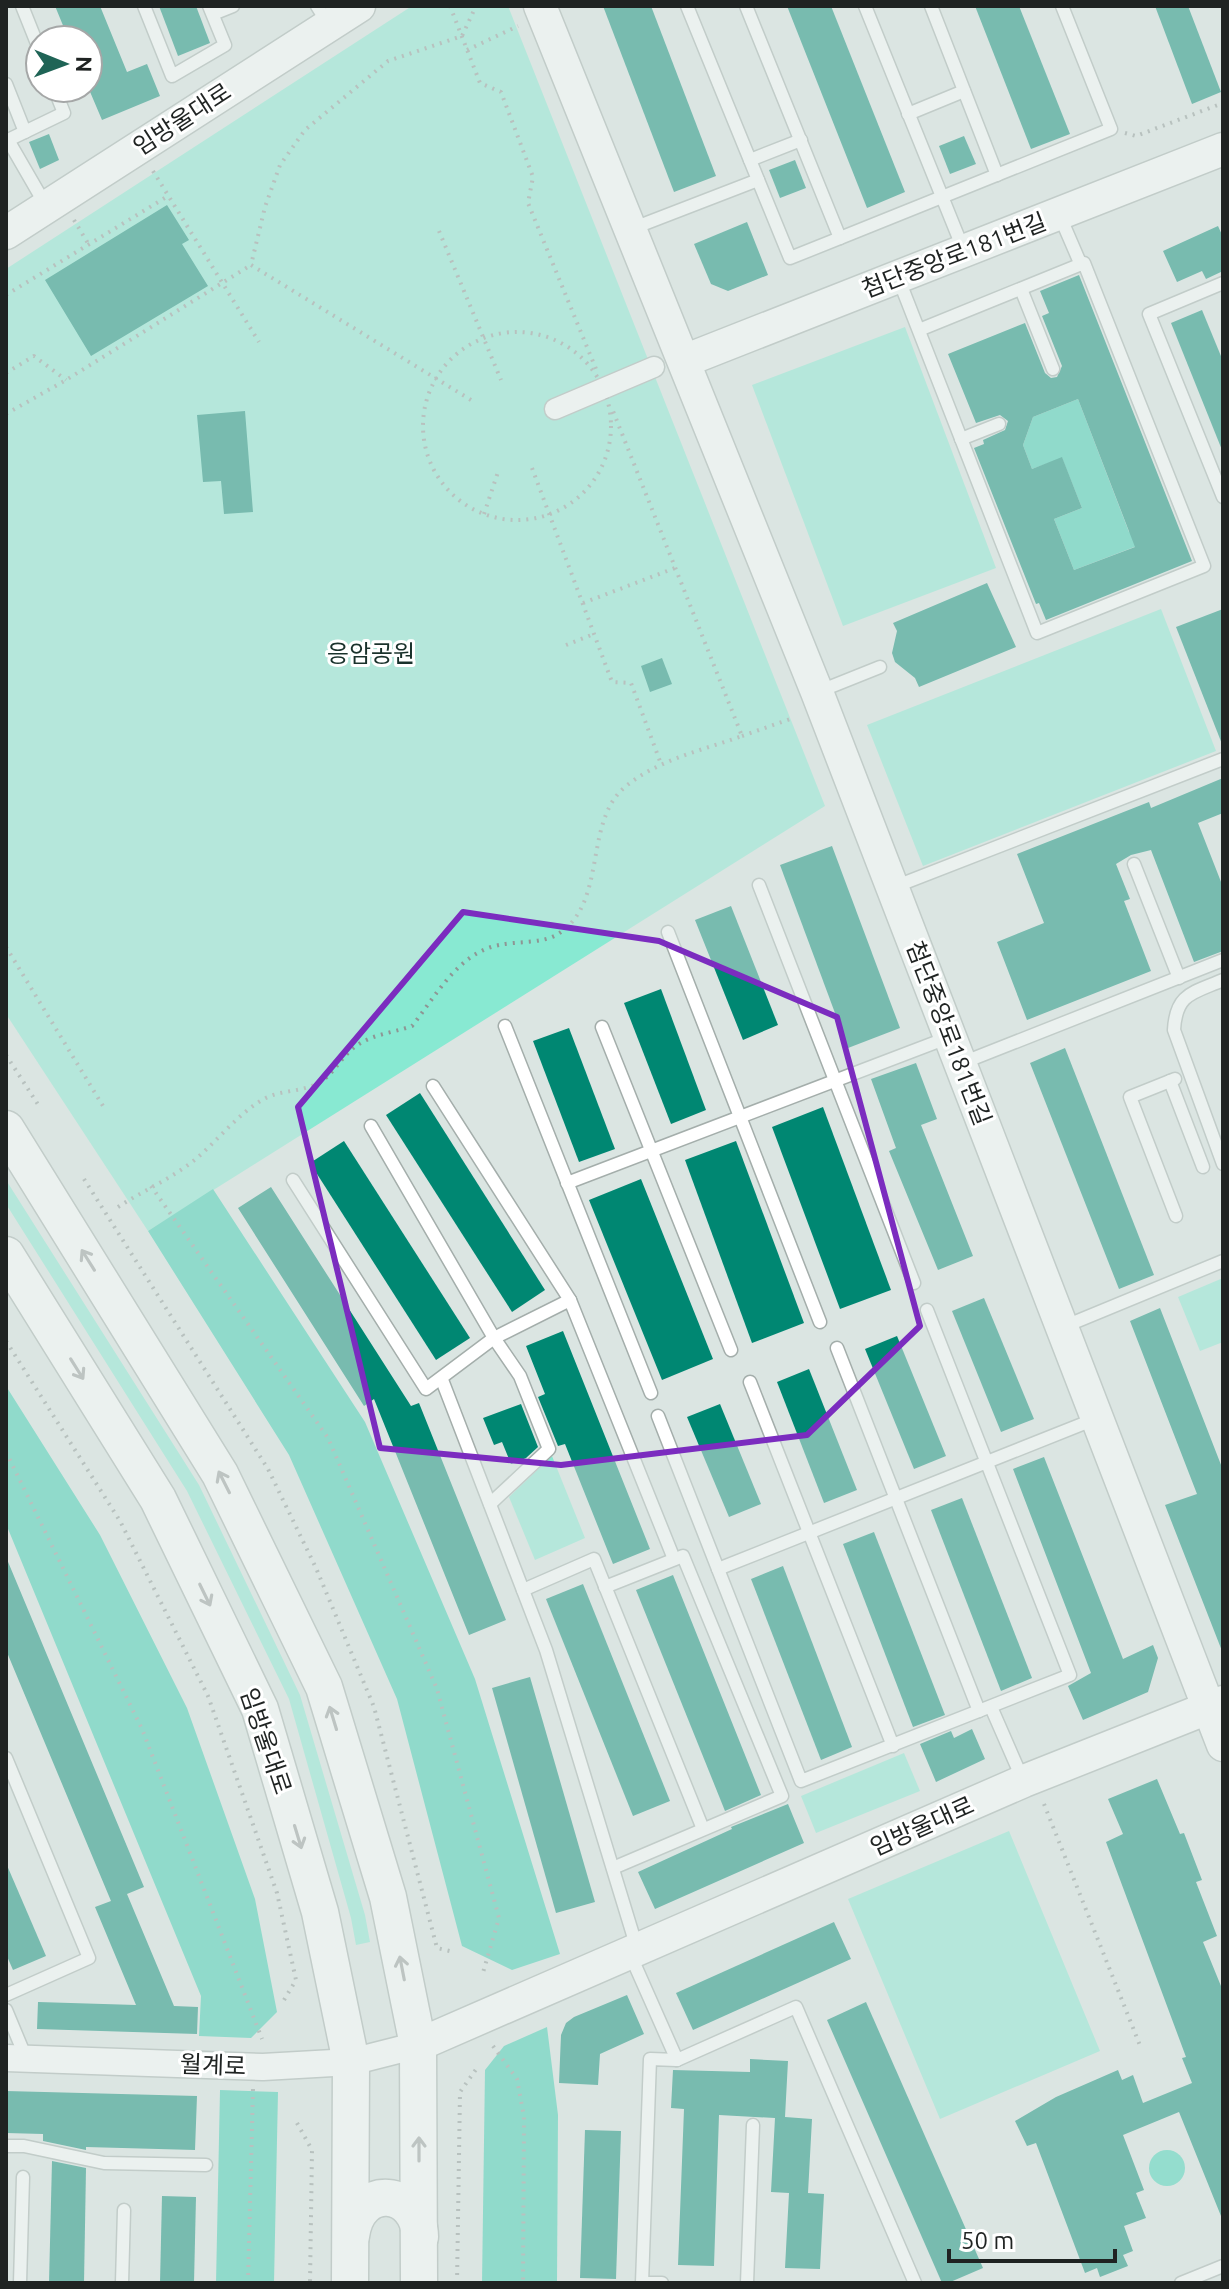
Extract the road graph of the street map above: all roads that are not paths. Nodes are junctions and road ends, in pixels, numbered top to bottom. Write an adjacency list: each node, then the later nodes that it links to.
1 (144, 6): 9 (lane)
2 (233, 6): 9 (lane)
3 (359, 6): 10 (street, 임방울대로)
4 (687, 6): 20 (lane)
5 (746, 6): 18 (lane)
6 (865, 6): 15 (lane)
7 (931, 6): 13 (lane)
8 (1062, 6): 21 (lane)
9 (211, 10)
10 (323, 15): 24 (street, 임방울대로)
11 (529, 16): 26 (street, 첨단중앙로181번길)
12 (6, 84): 16 (lane)
13 (964, 91): 15 (lane); 21 (lane)
14 (60, 104): 16 (lane)
15 (908, 114): 23 (lane)
16 (25, 132): 17 (lane)
17 (7, 140): 24 (lane)
18 (801, 140): 20 (lane); 28 (lane)
19 (1223, 149): 25 (street, 첨단중앙로181번길)
20 (750, 160): 22 (lane)
21 (997, 175): 23 (lane)
22 (758, 180): 26 (lane); 28 (lane)
23 (942, 197): 28 (lane); 29 (lane)
24 (60, 214): 27 (street, 임방울대로)
25 (1059, 214): 29 (street, 첨단중앙로181번길); 30 (lane)
26 (630, 229): 35 (street, 첨단중앙로181번길)
27 (6, 233)
28 (840, 238)
29 (964, 251): 31 (street, 첨단중앙로181번길)
30 (1081, 265): 33 (lane); 39 (lane)
31 (898, 277): 34 (lane); 35 (street, 첨단중앙로181번길)
32 (1223, 283): 40 (lane)
33 (1021, 289): 34 (lane); 36 (lane)
34 (919, 330): 39 (lane)
35 (669, 364): 37 (street); 42 (street, 첨단중앙로181번길)
36 (1053, 369)
37 (555, 409)
38 (999, 424): 39 (lane)
39 (961, 439)
40 (1223, 497)
41 (880, 667): 42 (lane)
42 (817, 692): 46 (street, 첨단중앙로181번길)
43 (1223, 759): 46 (lane)
44 (1134, 864): 49 (lane)
45 (759, 885): 55 (lane)
46 (892, 888): 53 (street, 첨단중앙로181번길)
47 (668, 932): 58 (lane)
48 (1223, 960): 49 (lane)
49 (1179, 978): 53 (lane)
50 (1223, 980): 54 (lane)
51 (505, 1026): 65 (lane)
52 (602, 1027): 61 (lane)
53 (956, 1050): 55 (lane); 73 (street, 첨단중앙로181번길)
54 (1189, 1073): 56 (lane); 62 (lane)
55 (835, 1080): 58 (lane); 69 (lane)
56 (1170, 1081): 63 (lane); 66 (lane)
57 (433, 1086): 70 (lane)
58 (740, 1117): 61 (lane); 72 (lane)
59 (371, 1126): 74 (lane)
60 (6, 1129): 101 (main road, one-way to 60)
61 (651, 1151): 65 (lane); 76 (lane)
62 (1223, 1164)
63 (1203, 1167)
64 (293, 1180): 77 (lane)
65 (567, 1183): 79 (lane)
66 (1176, 1216)
67 (6, 1255): 104 (main road, 임방울대로, one-way to 104)
68 (1223, 1261): 73 (lane)
69 (914, 1283)
70 (570, 1300): 74 (lane); 86 (lane)
71 (927, 1310): 82 (lane)
72 (820, 1322)
73 (1062, 1327): 81 (street, 첨단중앙로181번길)
74 (494, 1338): 77 (lane); 84 (lane)
75 (837, 1348): 83 (lane)
76 (731, 1350)
77 (442, 1380): 84 (lane)
78 (750, 1382): 85 (lane)
79 (651, 1393)
80 (658, 1416): 87 (lane)
81 (1098, 1417): 82 (lane); 90 (street, 첨단중앙로181번길)
82 (986, 1462): 83 (lane); 91 (lane)
83 (896, 1498): 85 (lane); 91 (lane)
84 (490, 1504): 89 (lane)
85 (809, 1532): 87 (lane); 93 (lane)
86 (674, 1559): 88 (lane); 96 (lane)
87 (718, 1569): 93 (lane)
88 (605, 1587): 89 (lane); 96 (lane)
89 (523, 1590): 97 (lane)
90 (1215, 1704): 92 (street, 첨단중앙로181번길); 95 (street, 임방울대로)
91 (985, 1709): 93 (lane); 95 (lane)
92 (1223, 1745)
93 (893, 1746)
94 (6, 1758): 99 (lane)
95 (1034, 1793): 98 (street, 임방울대로)
96 (703, 1829): 97 (lane)
97 (613, 1868): 98 (lane)
98 (634, 1953): 101 (street, 임방울대로); 103 (lane)
99 (6, 1995)
100 (6, 2010): 102 (lane)
101 (418, 2045): 104 (street, 월계로); 111 (main road, one-way to 101)
102 (16, 2058): 104 (street, 월계로)
103 (677, 2060): 118 (lane); 121 (lane)
104 (351, 2062): 110 (main road, 임방울대로)
105 (753, 2125): 120 (lane)
106 (6, 2146): 107 (lane)
107 (206, 2165)
108 (23, 2177): 114 (lane)
109 (124, 2210): 115 (lane)
110 (351, 2236): 111 (main road); 116 (main road, 임방울대로)
111 (420, 2238): 117 (main road)
112 (1223, 2266): 113 (lane)
113 (1211, 2278): 122 (lane)
114 (20, 2283)
115 (122, 2283)
116 (350, 2283)
117 (419, 2283)
118 (642, 2283): 119 (lane)
119 (662, 2283)
120 (747, 2283)
121 (915, 2283)
122 (1181, 2283)

